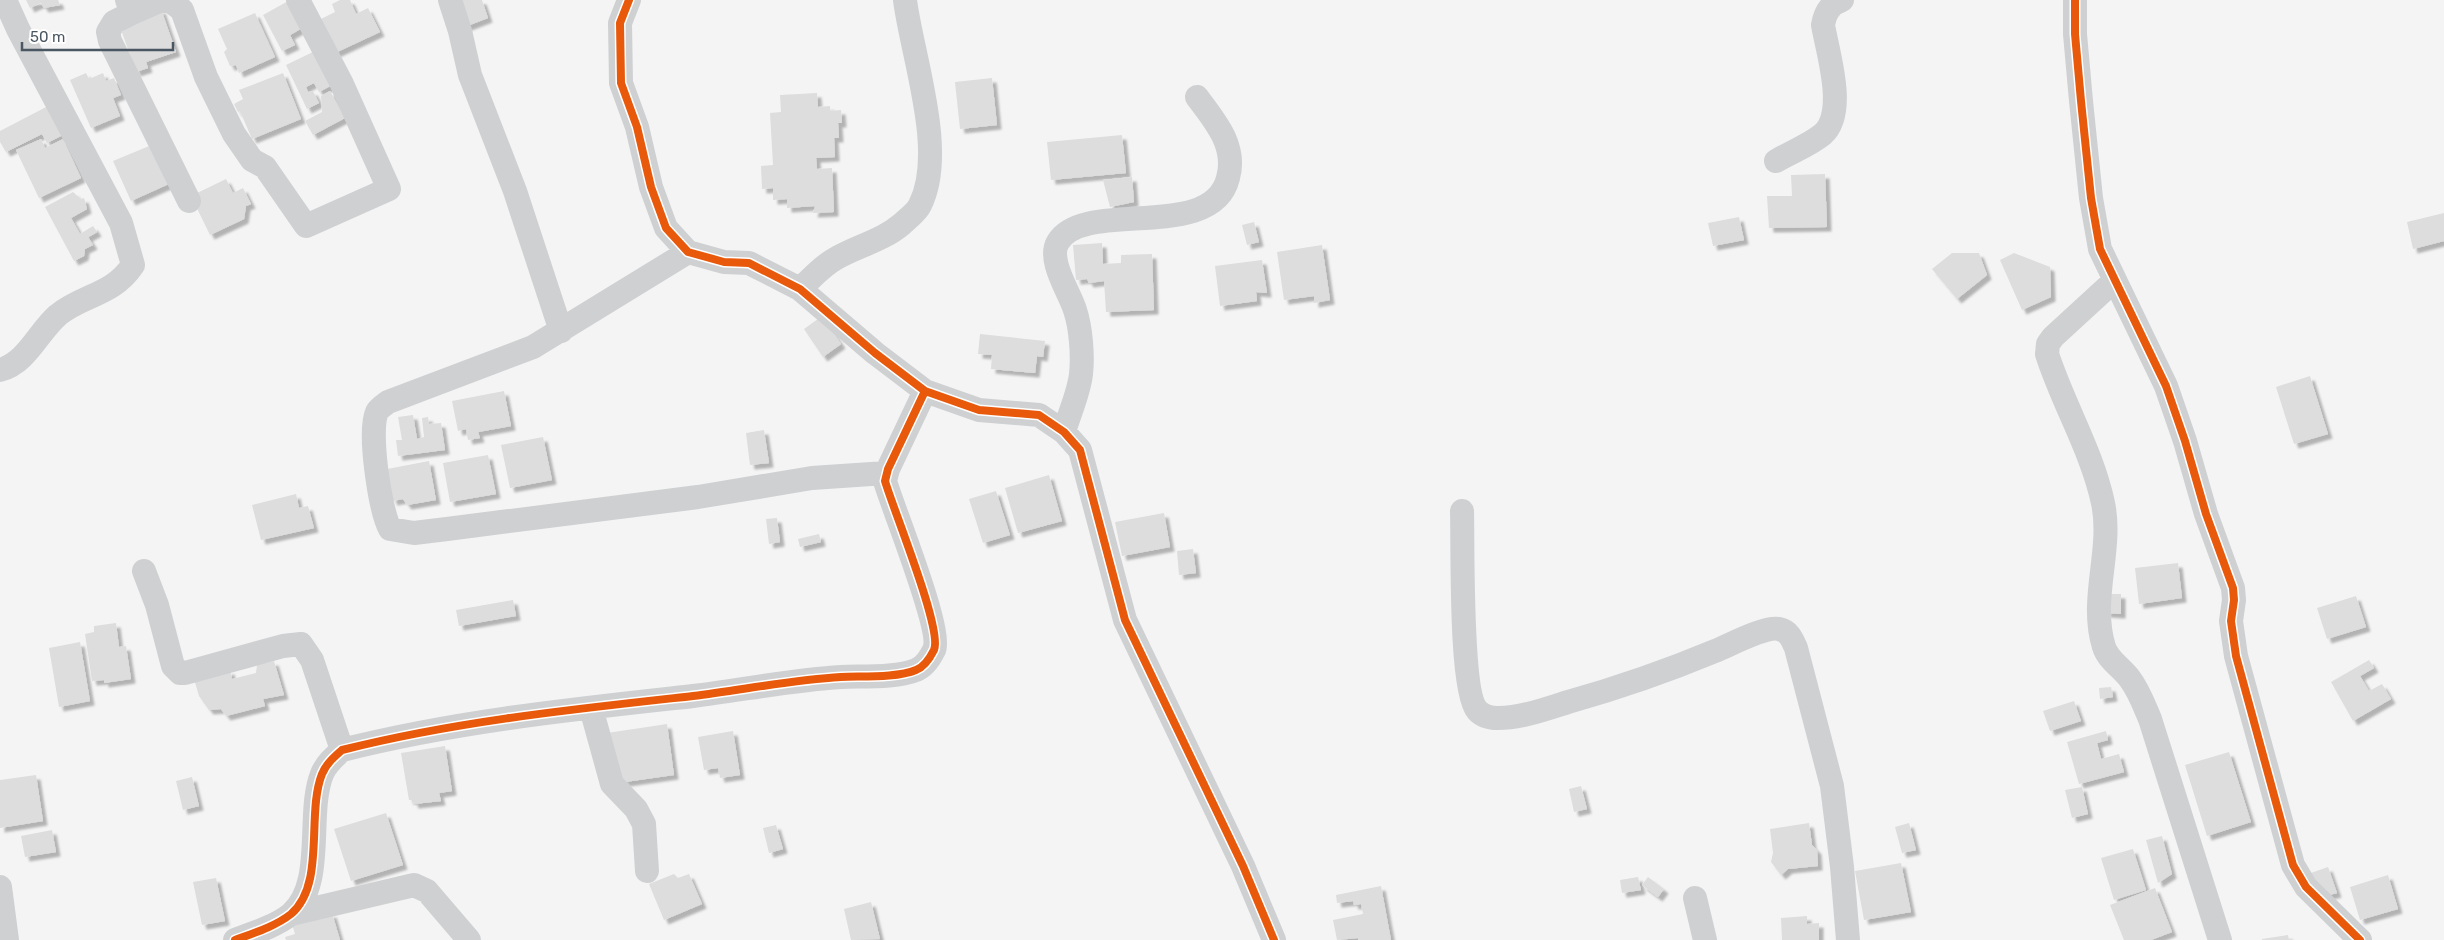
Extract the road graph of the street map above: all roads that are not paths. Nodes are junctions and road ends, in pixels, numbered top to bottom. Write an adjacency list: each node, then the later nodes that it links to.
1 (5, 0): 16 (street)
2 (298, 0): 8 (street)
3 (450, 0): 15 (street)
4 (629, 0): 12 (street)
5 (905, 0): 14 (street)
6 (1842, 0): 10 (street)
7 (2076, 0): 13 (street)
8 (130, 6): 11 (street)
9 (1197, 97): 18 (street)
10 (1776, 161)
11 (189, 201)
12 (688, 252): 14 (street); 15 (street)
13 (2114, 281): 34 (street); 35 (street)
14 (800, 289): 17 (street)
15 (561, 331): 19 (street)
16 (0, 370)
17 (925, 391): 18 (street); 19 (street)
18 (1064, 432): 31 (street)
19 (886, 473): 22 (street)
20 (1462, 511): 33 (street)
21 (144, 571): 23 (street)
22 (591, 708): 23 (street); 24 (street)
23 (342, 750): 27 (street)
24 (647, 871)
25 (0, 887): 28 (street)
26 (1695, 898): 32 (street)
27 (291, 914): 29 (street); 30 (street)
28 (7, 940)
29 (235, 940)
30 (469, 940)
31 (1274, 940)
32 (1705, 940)
33 (1848, 940)
34 (2220, 940)
35 (2360, 940)

